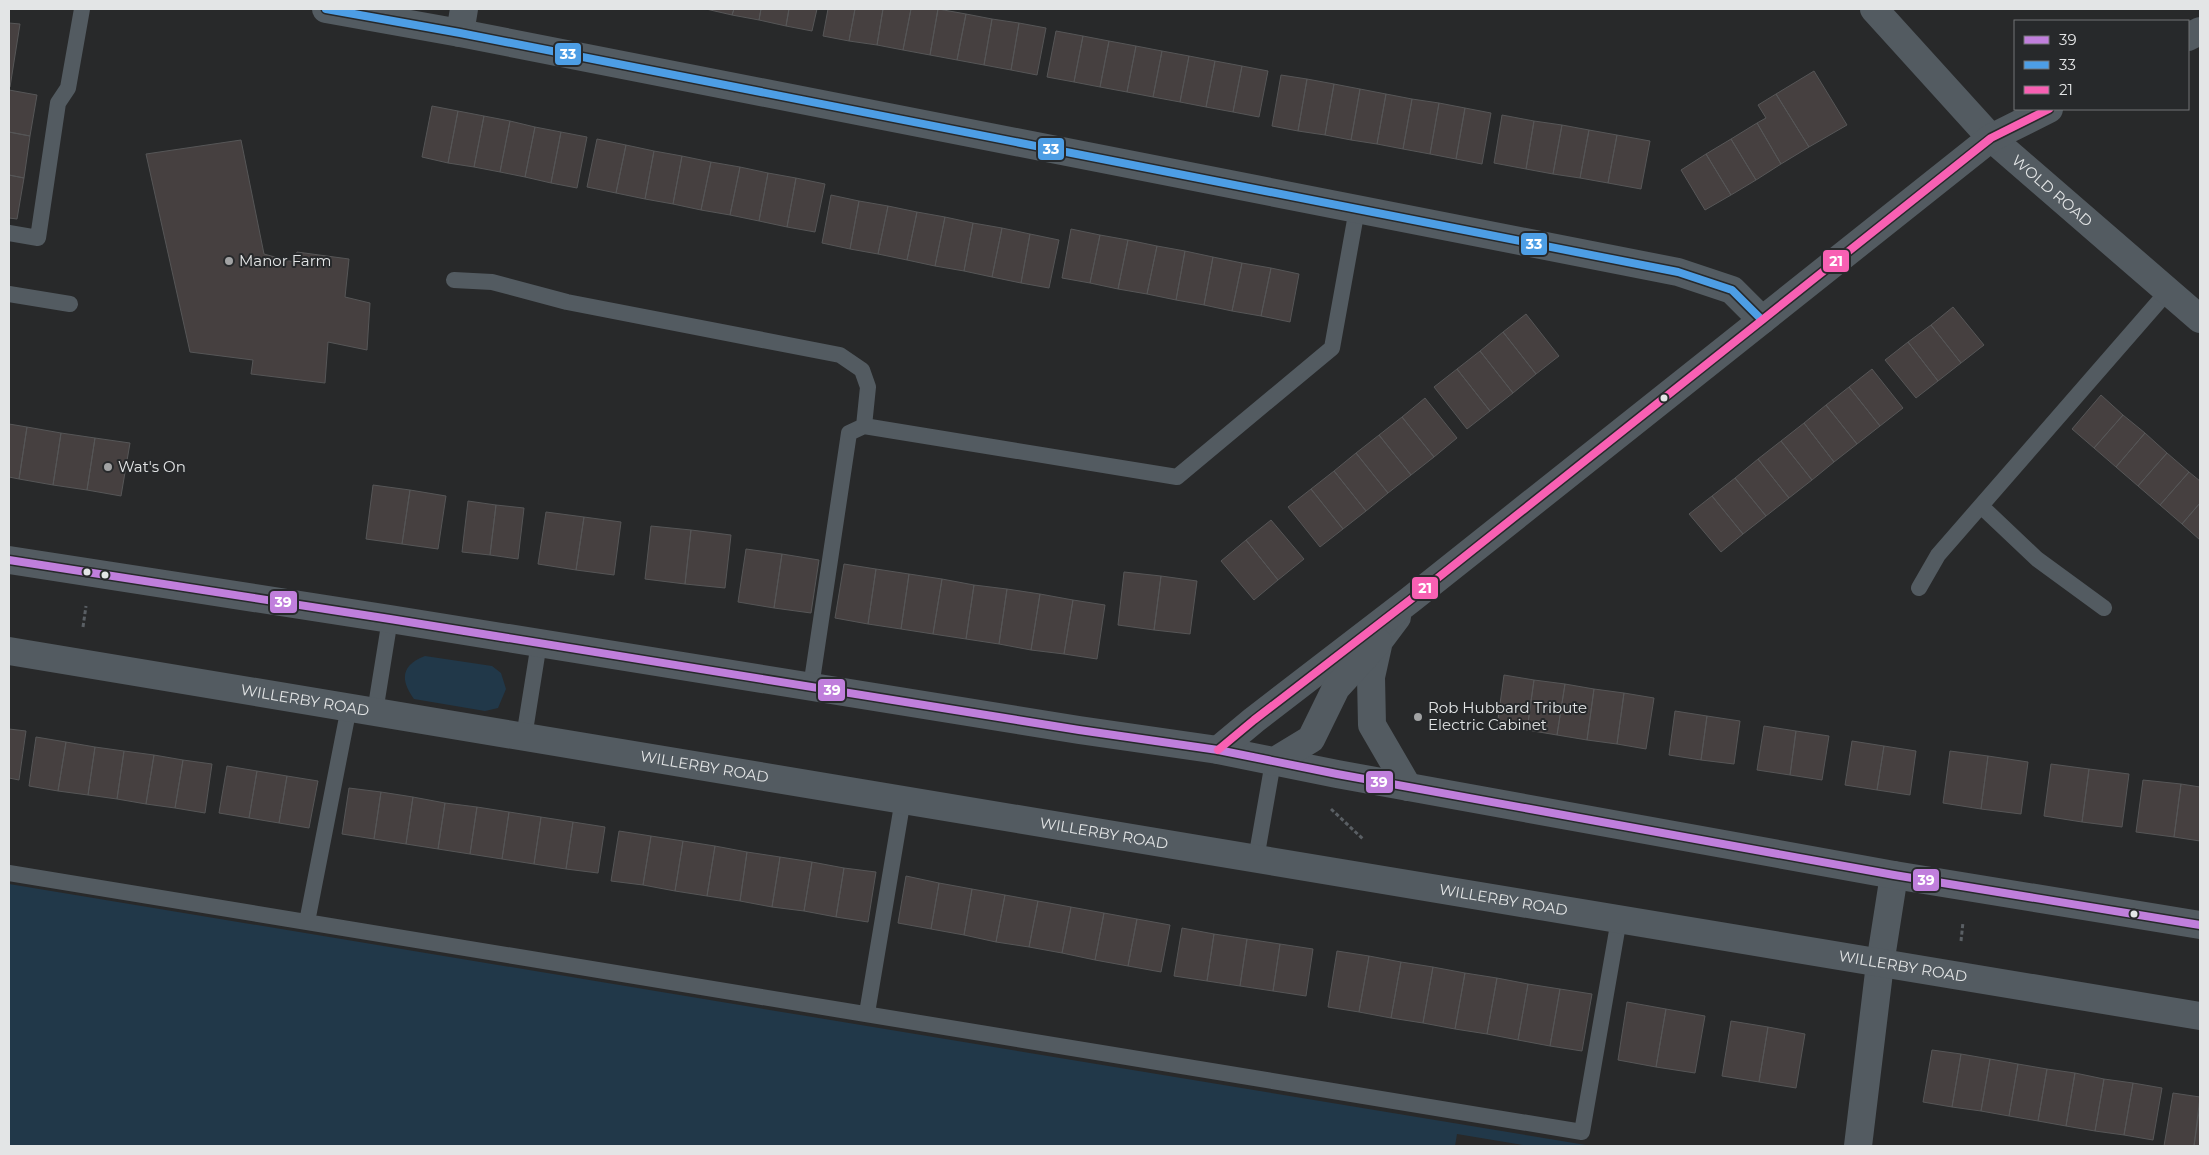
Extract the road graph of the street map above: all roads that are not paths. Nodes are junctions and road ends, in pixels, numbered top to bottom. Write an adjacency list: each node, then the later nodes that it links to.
1 (82, 9): 8 (lane)
2 (326, 9): 4 (street)
3 (1874, 9): 6 (street, WOLD ROAD)
4 (462, 21): 7 (street)
5 (2046, 110): 6 (street)
6 (1992, 138): 10 (street, WOLD ROAD); 14 (street)
7 (1357, 209): 14 (street); 15 (lane)
8 (9, 233)
9 (454, 280): 15 (lane)
10 (2168, 291): 13 (street, WOLD ROAD); 16 (lane)
11 (9, 294): 12 (lane)
12 (70, 304)
13 (2200, 319)
14 (1762, 320): 19 (street)
15 (864, 426): 25 (lane)
16 (1981, 506): 18 (lane); 20 (lane)
17 (9, 560): 21 (street)
18 (1919, 588)
19 (1410, 600): 22 (street); 28 (street)
20 (2104, 608)
21 (390, 619): 23 (street); 26 (lane)
22 (1379, 641): 29 (street); 30 (street)
23 (539, 643): 25 (street); 27 (lane)
24 (9, 651): 26 (street, WILLERBY ROAD)
25 (811, 687): 28 (street)
26 (362, 710): 27 (street, WILLERBY ROAD); 36 (lane)
27 (524, 737): 31 (street, WILLERBY ROAD)
28 (1218, 750): 29 (street)
29 (1273, 762): 30 (street); 32 (lane)
30 (1408, 787): 34 (street)
31 (903, 799): 32 (street, WILLERBY ROAD); 39 (lane)
32 (1256, 859): 35 (street, WILLERBY ROAD)
33 (9, 873): 36 (lane)
34 (1894, 875): 37 (street); 38 (street)
35 (1619, 919): 38 (street, WILLERBY ROAD); 39 (lane)
36 (307, 922): 39 (lane)
37 (2200, 925)
38 (1880, 964): 40 (street, WILLERBY ROAD); 41 (street)
39 (867, 1013)
40 (2200, 1016)
41 (1858, 1146)

